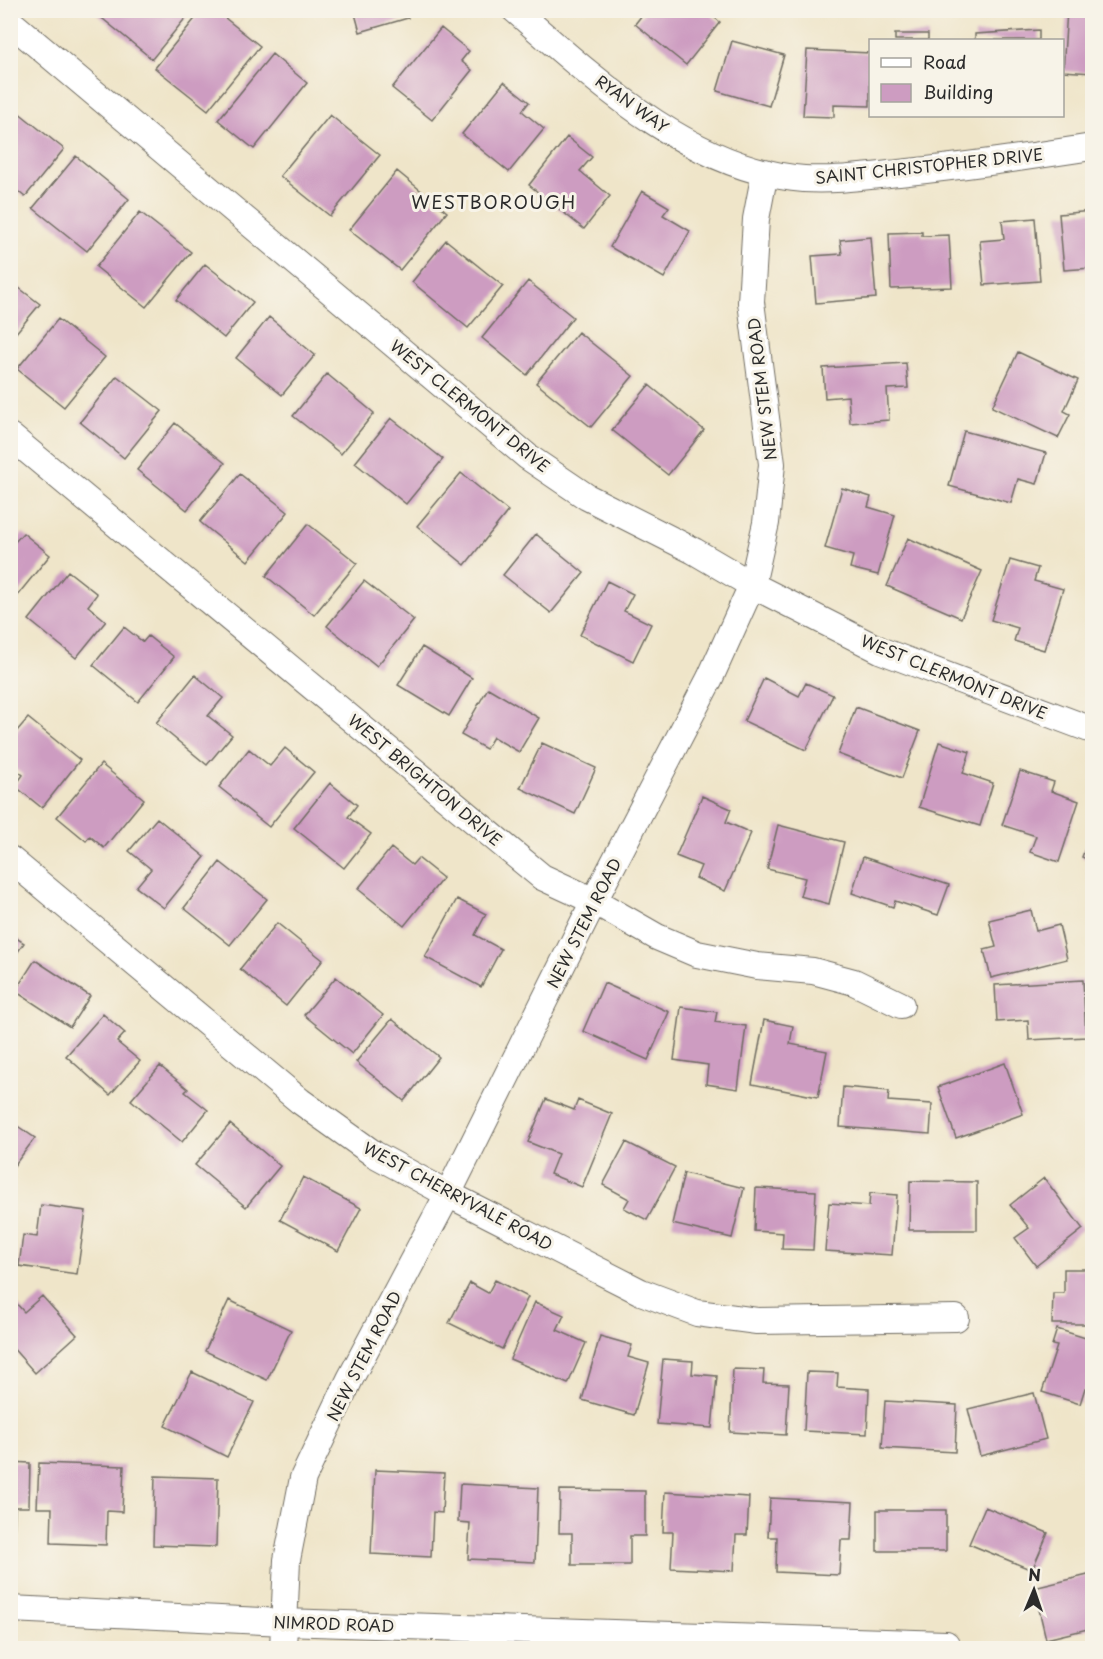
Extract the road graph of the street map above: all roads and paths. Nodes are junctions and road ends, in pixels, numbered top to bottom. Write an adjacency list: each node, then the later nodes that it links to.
1 (515, 10): 4 (street, RYAN WAY)
2 (10, 22): 6 (street, WEST CLERMONT DRIVE)
3 (1092, 147): 4 (street, SAINT CHRISTOPHER DRIVE)
4 (765, 172): 6 (street, NEW STEM ROAD)
5 (10, 436): 9 (street, WEST BRIGHTON DRIVE)
6 (752, 585): 7 (street, WEST CLERMONT DRIVE); 9 (street, NEW STEM ROAD)
7 (1091, 727)
8 (10, 859): 11 (street, WEST CHERRYVALE ROAD)
9 (594, 901): 10 (street, WEST BRIGHTON DRIVE); 11 (street, NEW STEM ROAD)
10 (901, 1005)
11 (448, 1194): 12 (street, WEST CHERRYVALE ROAD); 14 (street, NEW STEM ROAD)
12 (956, 1318)
13 (10, 1609): 14 (street, NIMROD ROAD)
14 (284, 1622): 15 (street, NIMROD ROAD); 16 (street, NEW STEM ROAD)
15 (946, 1644)
16 (283, 1648)

